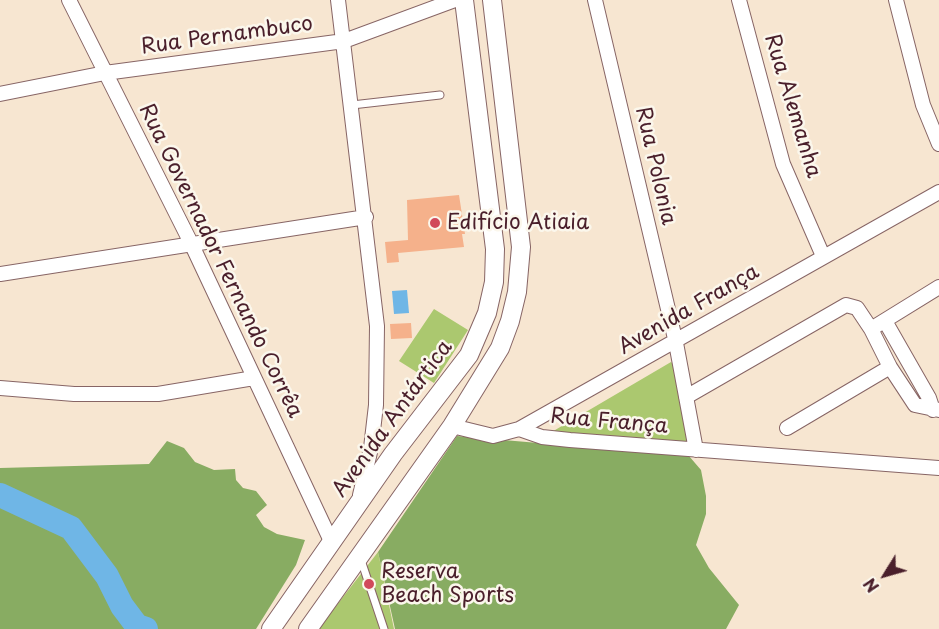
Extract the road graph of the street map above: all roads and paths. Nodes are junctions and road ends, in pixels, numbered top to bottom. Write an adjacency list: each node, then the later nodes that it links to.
1 (69, 0): 10 (street, Rua Governador Fernando Corrêa)
2 (338, 0): 9 (street)
3 (455, 0): 9 (street, Rua Pernambuco)
4 (464, 0): 29 (main road, Avenida Antártica)
5 (492, 0): 30 (main road)
6 (594, 0): 23 (street, Rua Polonia)
7 (739, 0): 18 (street, Rua Alemanha)
8 (896, 0): 14 (street)
9 (344, 41): 10 (street, Rua Pernambuco); 13 (street)
10 (105, 73): 11 (street, Rua Pernambuco); 17 (street, Rua Governador Fernando Corrêa)
11 (0, 94)
12 (440, 95): 13 (lane)
13 (352, 105): 16 (street)
14 (939, 144)
15 (939, 192): 18 (street, Avenida França)
16 (366, 217): 17 (street); 35 (street)
17 (191, 243): 19 (street); 25 (street, Rua Governador Fernando Corrêa)
18 (823, 256): 23 (street, Avenida França)
19 (0, 274)
20 (939, 287): 21 (street)
21 (885, 321): 22 (street); 28 (street)
22 (871, 329): 24 (street); 27 (street)
23 (676, 343): 27 (street); 32 (street, Avenida França)
24 (890, 367): 28 (street); 31 (street)
25 (254, 378): 26 (street); 36 (street, Rua Governador Fernando Corrêa)
26 (0, 388)
27 (686, 397): 33 (street)
28 (936, 410)
29 (425, 413): 30 (main road); 35 (main road, Avenida Antártica)
30 (452, 426): 32 (street, Avenida França); 37 (main road)
31 (787, 428)
32 (519, 429): 33 (street, Rua França)
33 (696, 450): 34 (street, Rua França)
34 (939, 468)
35 (357, 507): 36 (main road, Avenida Antártica)
36 (331, 541): 38 (main road, Avenida Antártica)
37 (360, 558): 39 (main road); 40 (lane)
38 (271, 629)
39 (308, 629)
40 (384, 629)

